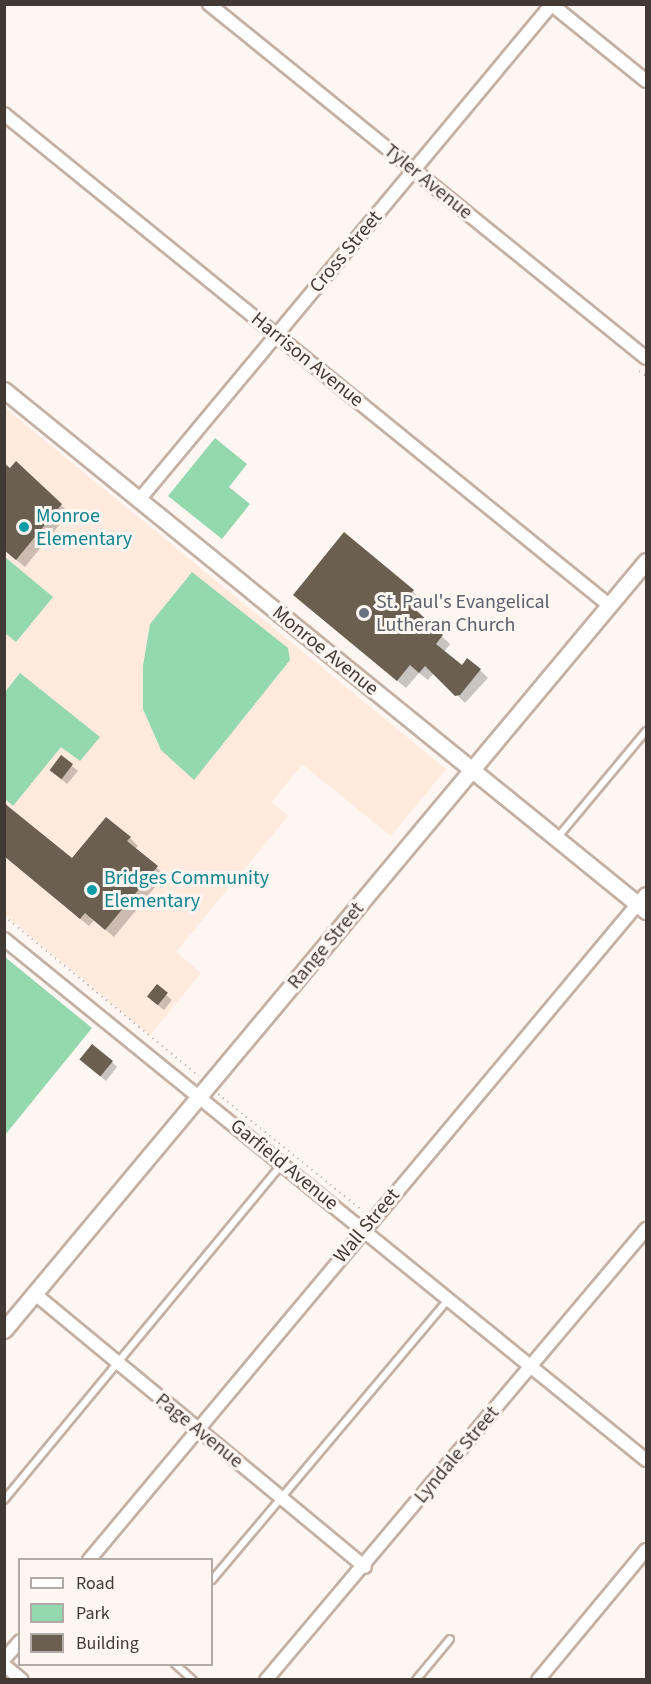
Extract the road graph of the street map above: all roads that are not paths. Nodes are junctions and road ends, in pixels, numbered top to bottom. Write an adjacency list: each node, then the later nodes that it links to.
1 (209, 4): 5 (street, Tyler Avenue)
2 (552, 5): 3 (street); 5 (street, Cross Street)
3 (646, 81)
4 (4, 114): 6 (street, Harrison Avenue)
5 (414, 171): 6 (street, Cross Street); 7 (street, Tyler Avenue)
6 (277, 335): 9 (street, Cross Street); 11 (street, Harrison Avenue)
7 (646, 358)
8 (4, 390): 9 (street, Monroe Avenue)
9 (139, 500): 13 (street, Monroe Avenue)
10 (646, 561): 11 (street, Range Street)
11 (610, 606): 13 (street, Range Street)
12 (646, 731): 14 (lane)
13 (472, 770): 14 (street, Monroe Avenue); 17 (street, Range Street)
14 (557, 839): 15 (street, Monroe Avenue)
15 (644, 903): 20 (street, Wall Street)
16 (4, 939): 17 (street, Garfield Avenue)
17 (204, 1092): 18 (street, Garfield Avenue); 21 (street, Range Street)
18 (282, 1164): 20 (street, Garfield Avenue); 24 (lane)
19 (646, 1229): 25 (street, Lyndale Street)
20 (363, 1230): 22 (street, Garfield Avenue); 26 (street, Wall Street)
21 (35, 1294): 23 (street, Range Street); 24 (street, Page Avenue)
22 (449, 1299): 25 (street, Garfield Avenue); 28 (lane)
23 (4, 1330)
24 (118, 1365): 26 (street, Page Avenue); 29 (lane)
25 (530, 1366): 27 (street, Garfield Avenue); 32 (street, Lyndale Street)
26 (198, 1429): 28 (street, Page Avenue); 31 (street, Wall Street)
27 (646, 1460)
28 (281, 1498): 32 (street, Page Avenue); 33 (lane)
29 (4, 1500)
30 (646, 1550): 43 (street)
31 (91, 1558)
32 (365, 1567): 41 (street, Lyndale Street)
33 (213, 1579)
34 (450, 1639): 42 (lane)
35 (18, 1643): 36 (street)
36 (4, 1659)
37 (4, 1665): 39 (street)
38 (176, 1666): 40 (lane)
39 (22, 1680)
40 (193, 1680)
41 (266, 1680)
42 (416, 1680)
43 (538, 1680)

